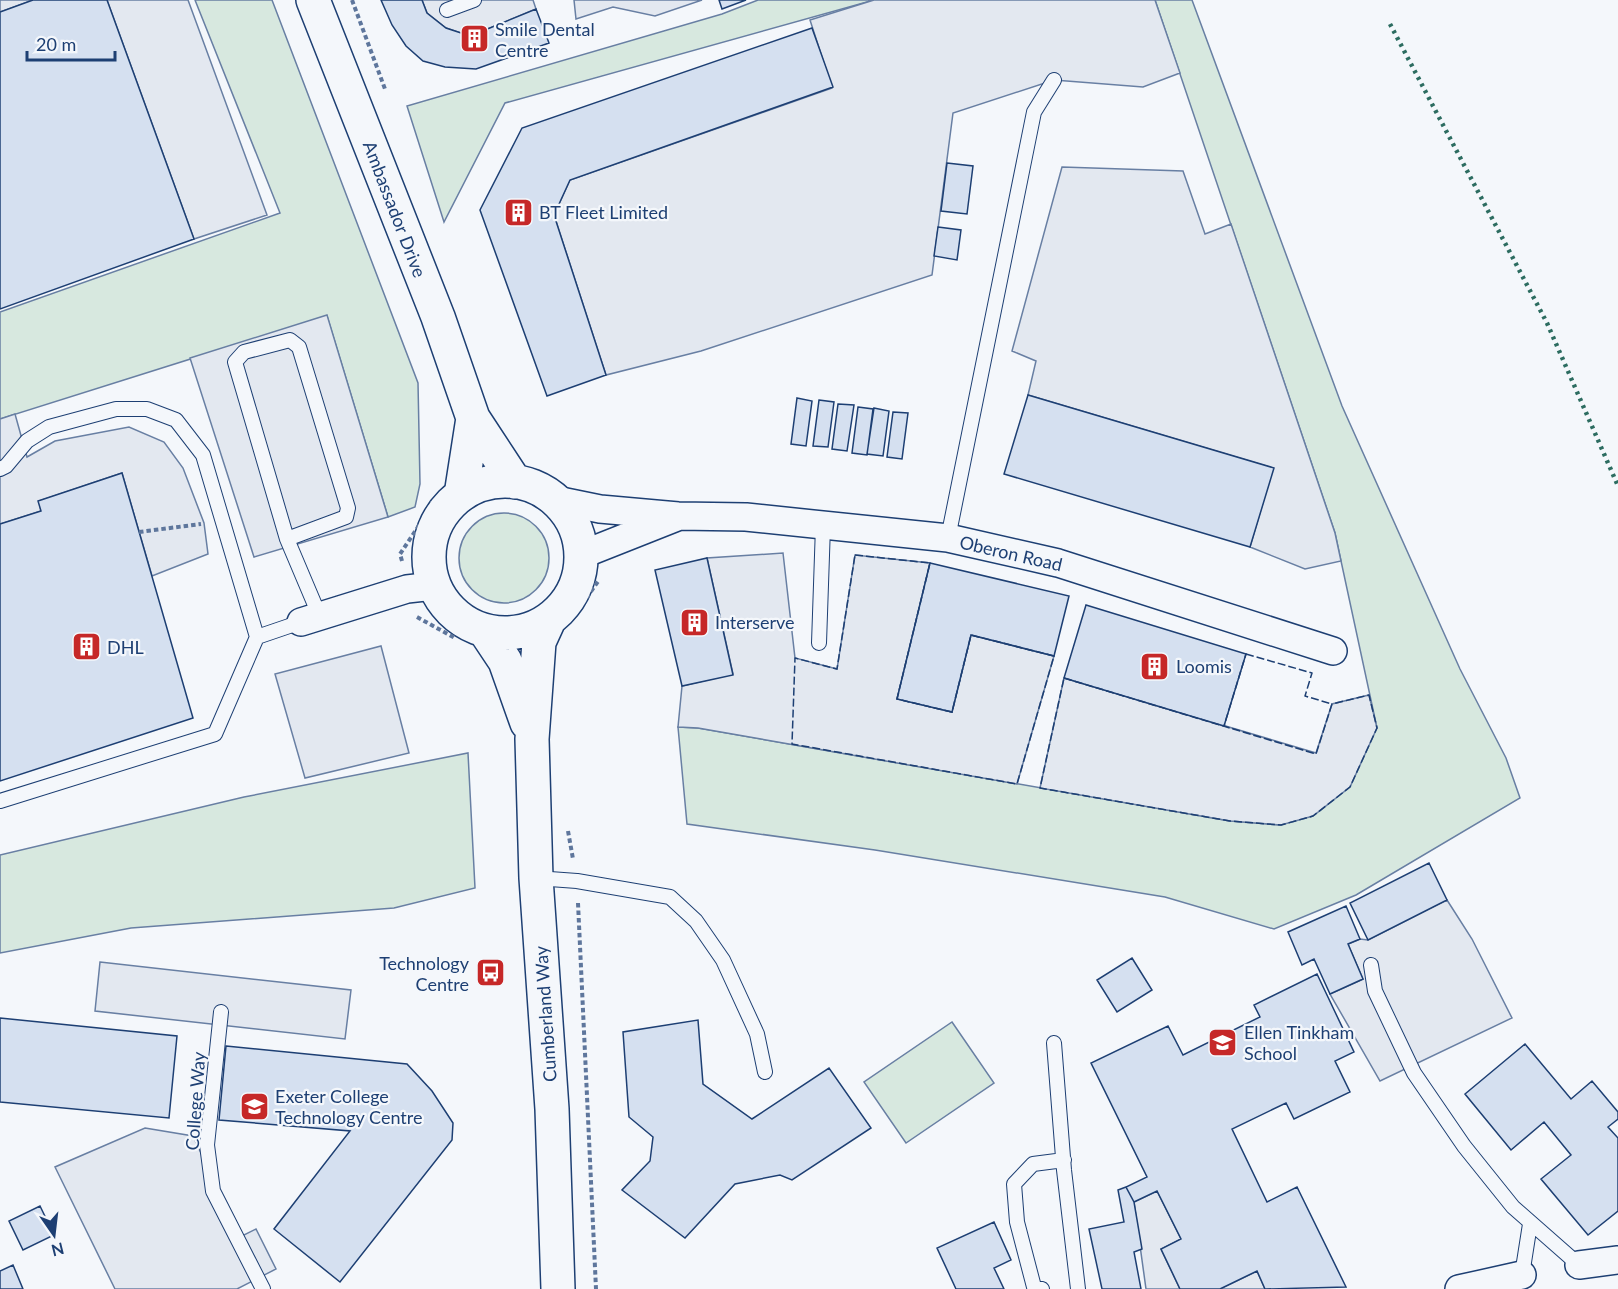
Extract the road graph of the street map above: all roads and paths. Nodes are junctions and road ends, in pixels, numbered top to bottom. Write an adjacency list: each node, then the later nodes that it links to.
1 (313, 0): 7 (main road, Ambassador Drive)
2 (352, 0): 6 (path)
3 (474, 0): 4 (lane)
4 (447, 10)
5 (1054, 80): 14 (lane)
6 (385, 90)
7 (473, 418): 9 (main road, Ambassador Drive); 10 (main road, Ambassador Drive)
8 (0, 469): 21 (lane)
9 (515, 482): 10 (main road); 11 (main road)
10 (447, 494): 17 (main road); 17 (path)
11 (556, 500): 12 (street, Oberon Road); 16 (main road)
12 (678, 516): 13 (street, Oberon Road); 16 (street, Oberon Road)
13 (823, 526): 14 (street, Oberon Road); 22 (lane)
14 (948, 538): 23 (street, Oberon Road)
15 (287, 539): 15 (lane); 19 (lane)
16 (592, 564): 18 (path); 18 (main road)
17 (420, 587): 19 (street); 20 (main road)
18 (561, 618): 20 (main road); 24 (main road, Cumberland Way)
19 (310, 619): 21 (lane)
20 (485, 631): 24 (main road, Cumberland Way)
21 (256, 637): 25 (lane)
22 (819, 643)
23 (1333, 651)
24 (532, 739): 26 (main road, Cumberland Way)
25 (0, 801)
26 (536, 878): 30 (lane); 37 (main road, Cumberland Way)
27 (1371, 965): 32 (lane)
28 (221, 1012): 36 (lane, College Way)
29 (1054, 1043): 31 (lane)
30 (765, 1072)
31 (1064, 1160): 38 (lane); 39 (lane)
32 (1530, 1224): 34 (lane); 35 (lane)
33 (1618, 1260): 34 (street)
34 (1579, 1265)
35 (1522, 1275): 40 (street)
36 (263, 1289)
37 (558, 1289)
38 (1042, 1289)
39 (1078, 1289)
40 (1459, 1289)

